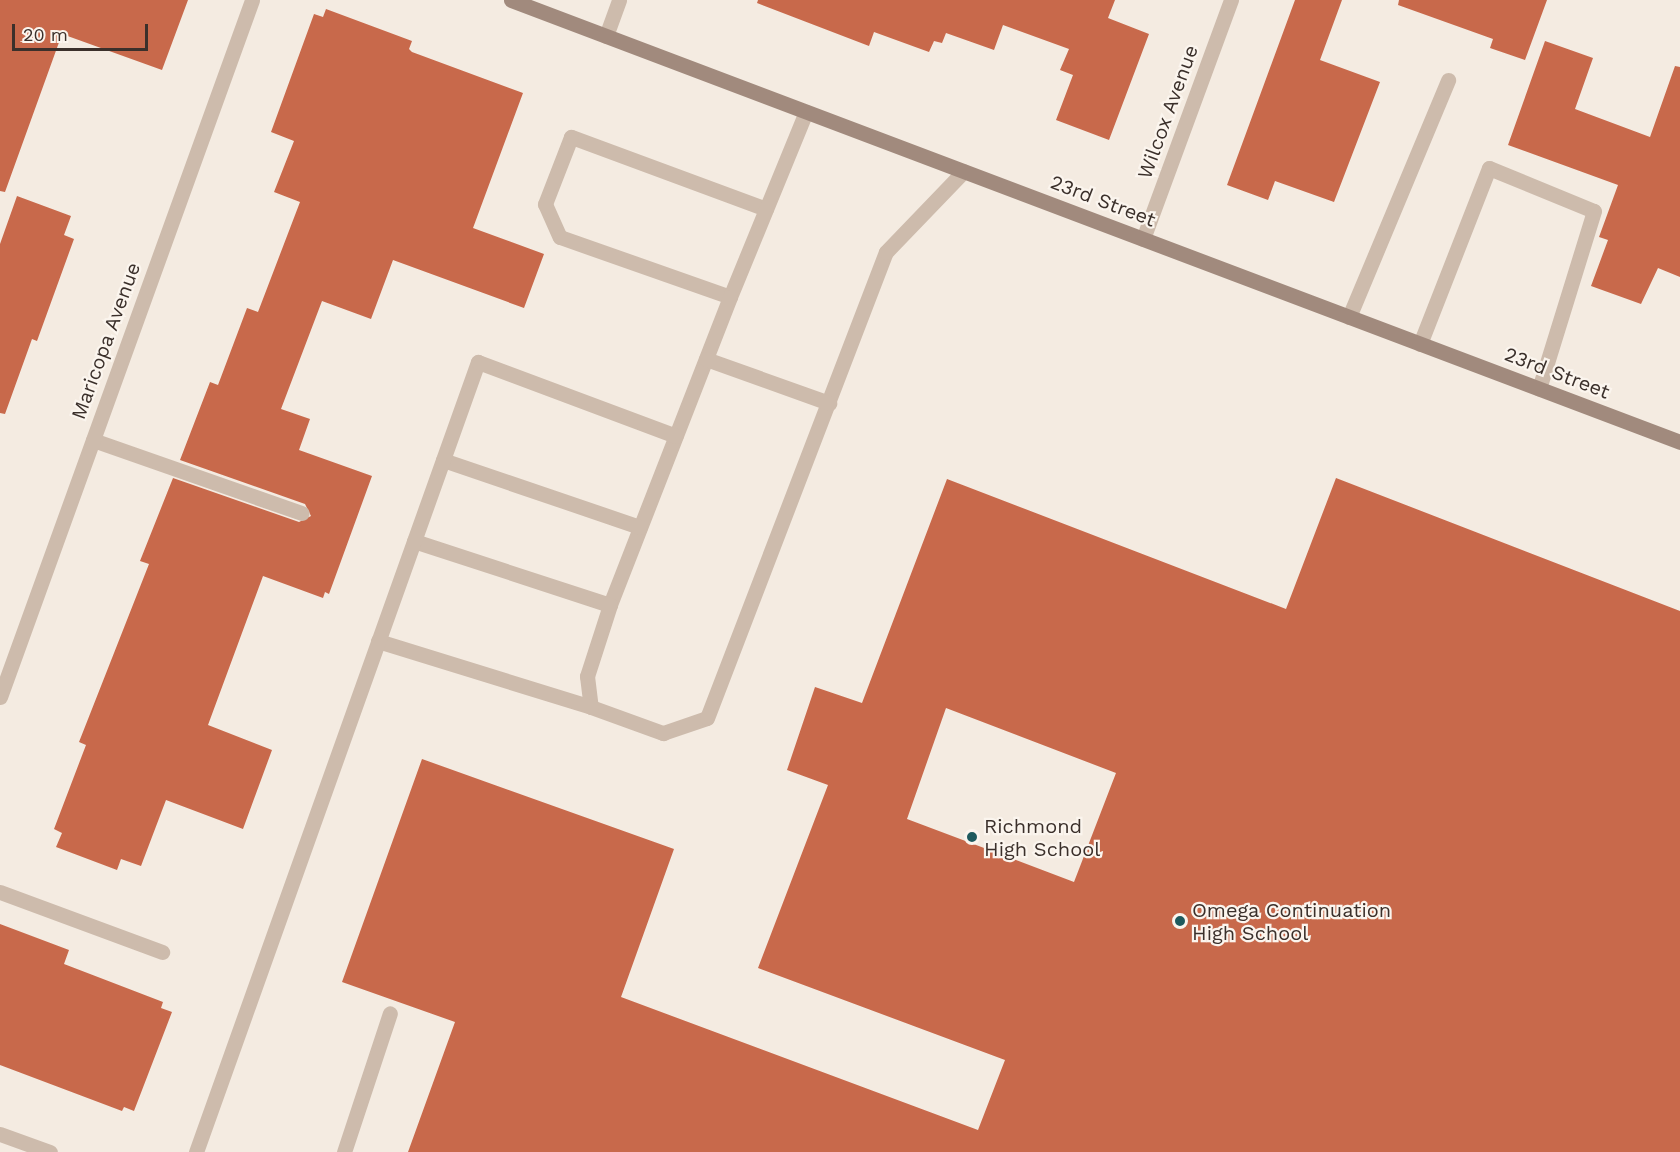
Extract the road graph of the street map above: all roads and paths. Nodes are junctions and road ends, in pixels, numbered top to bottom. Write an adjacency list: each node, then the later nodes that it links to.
1 (252, 0): 18 (street, Maricopa Avenue)
2 (511, 0): 5 (main road, 23rd Street)
3 (619, 0): 5 (street)
4 (1231, 0): 10 (street, Wilcox Avenue)
5 (606, 36): 7 (main road, 23rd Street)
6 (1448, 80): 12 (street)
7 (806, 112): 8 (main road, 23rd Street); 9 (street)
8 (964, 171): 10 (main road, 23rd Street); 16 (street)
9 (766, 209): 11 (street); 11 (street)
10 (1143, 239): 12 (main road, 23rd Street)
11 (730, 297): 14 (street)
12 (1349, 317): 13 (main road, 23rd Street)
13 (1420, 344): 15 (main road, 23rd Street); 15 (street)
14 (706, 359): 16 (street); 17 (street)
15 (1539, 389): 19 (main road, 23rd Street)
16 (829, 403): 27 (street)
17 (676, 435): 20 (street); 22 (street)
18 (93, 440): 21 (street); 26 (street, Maricopa Avenue)
19 (1680, 442)
20 (443, 460): 22 (street); 23 (street)
21 (302, 513)
22 (640, 528): 24 (street)
23 (414, 541): 24 (street); 25 (street)
24 (610, 605): 27 (street)
25 (378, 641): 27 (street); 33 (street)
26 (0, 697)
27 (591, 707)
28 (0, 892): 29 (street)
29 (162, 952)
30 (390, 1013): 34 (street)
31 (0, 1134): 32 (street)
32 (50, 1152)
33 (196, 1152)
34 (344, 1152)

